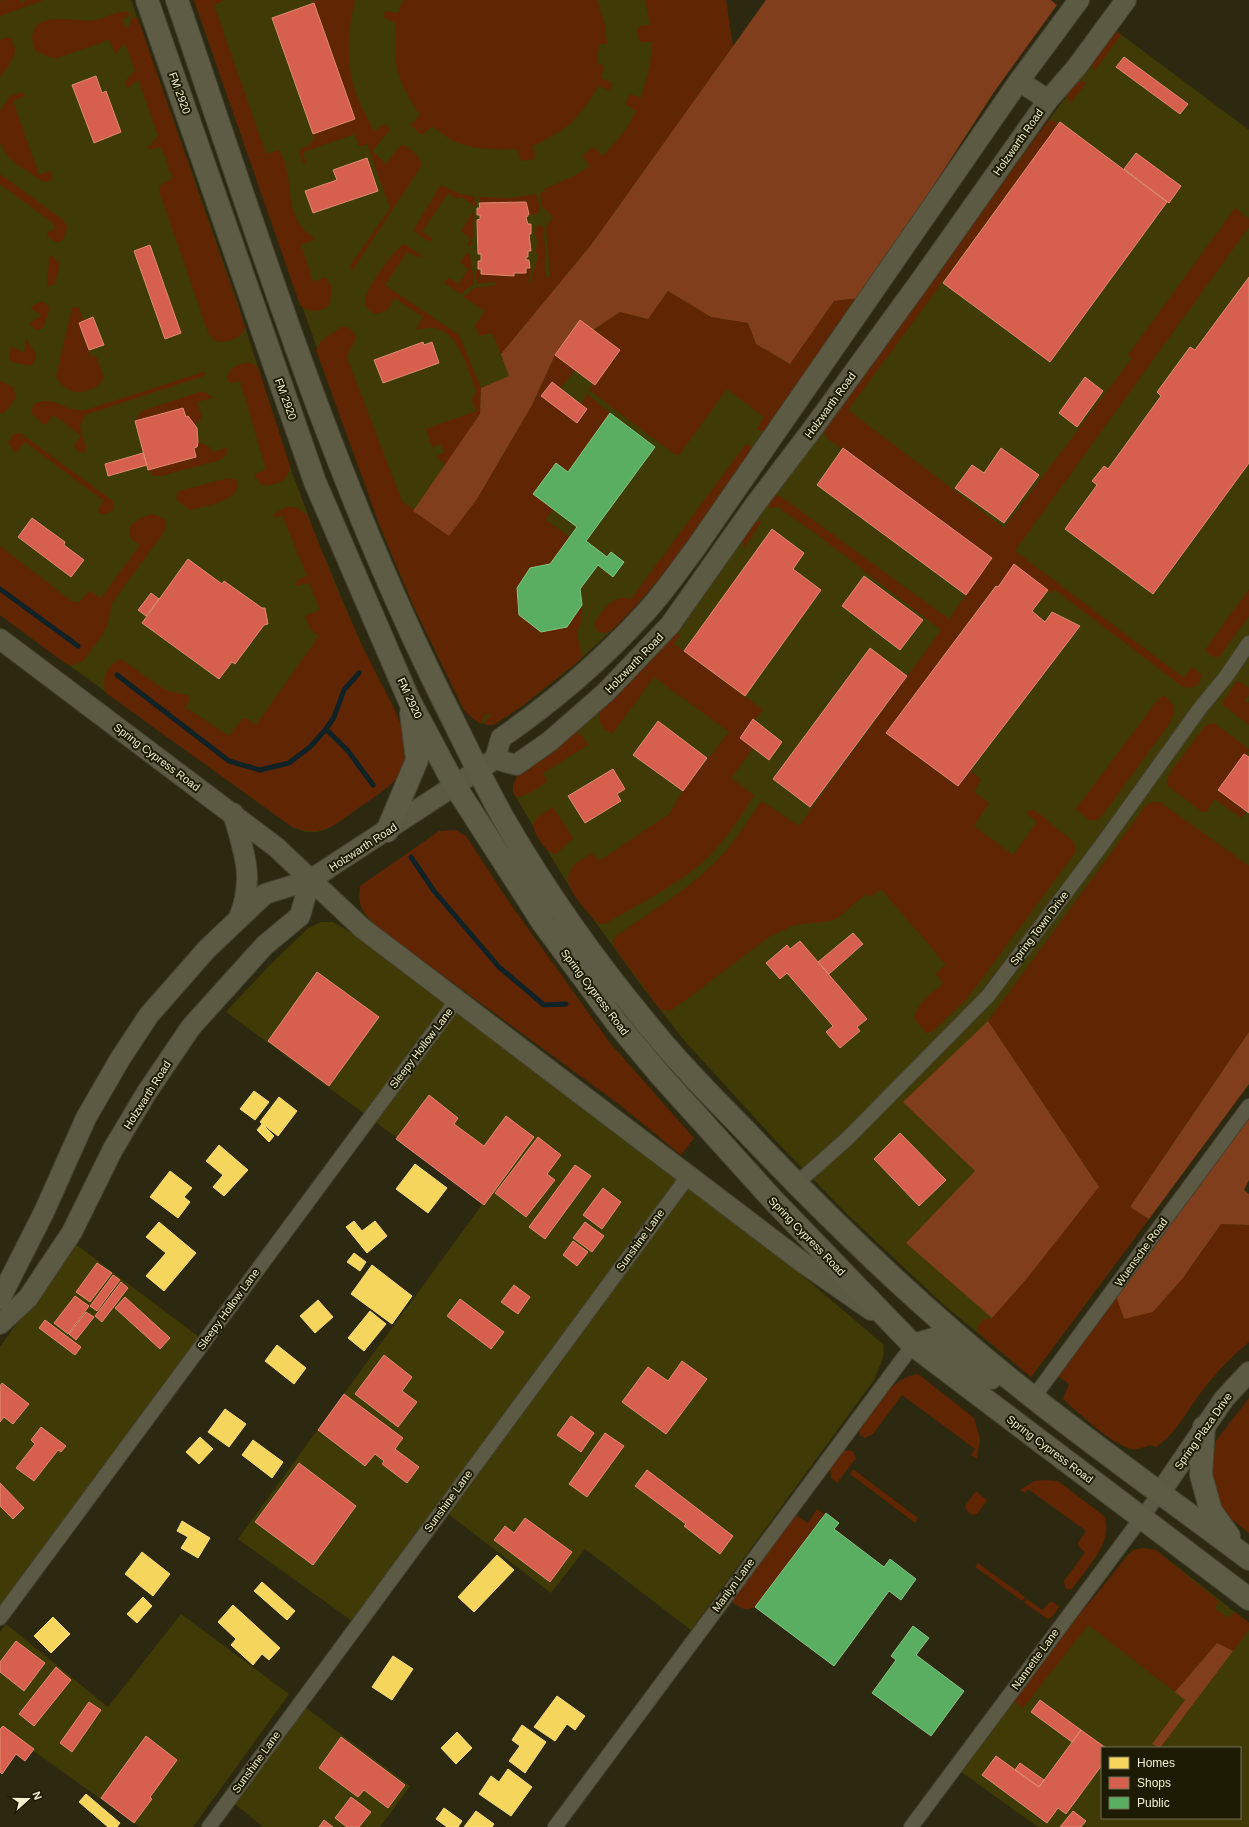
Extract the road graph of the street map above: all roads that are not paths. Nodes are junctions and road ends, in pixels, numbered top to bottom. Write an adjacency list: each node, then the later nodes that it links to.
1 (147, 0): 11 (main road, FM 2920 / FM 2920)
2 (177, 0): 12 (main road)
3 (1079, 0): 5 (main road)
4 (1126, 0): 6 (main road, Holzwarth Road)
5 (1019, 81): 6 (main road); 7 (main road)
6 (1048, 100): 8 (main road, Holzwarth Road)
7 (766, 447): 8 (main road); 12 (main road)
8 (787, 462): 12 (main road, Holzwarth Road)
9 (0, 639): 14 (main road, Spring Cypress Road)
10 (1249, 643): 22 (street, Spring Town Drive)
11 (409, 700): 13 (main road, FM 2920 / FM 2920); 15 (main road)
12 (487, 765): 13 (main road, Holzwarth Road); 22 (main road, Spring Cypress Road)
13 (455, 786): 15 (main road, Holzwarth Road); 19 (main road, Spring Cypress Road / FM 2920)
14 (233, 813): 16 (main road, Spring Cypress Road); 17 (main road)
15 (387, 831): 16 (main road, Holzwarth Road)
16 (310, 880): 17 (main road, Holzwarth Road); 18 (main road, Spring Cypress Road); 24 (main road, Holzwarth Road)
17 (238, 918): 23 (main road, Holzwarth Road)
18 (457, 1000): 21 (main road, Spring Cypress Road); 35 (street, Sleepy Hollow Lane)
19 (687, 1105): 22 (main road); 25 (main road, Spring Cypress Road / FM 2920)
20 (1249, 1106): 29 (street, Wuensche Road)
21 (688, 1175): 25 (main road, Spring Cypress Road); 36 (street, Sunshine Lane)
22 (796, 1184): 28 (main road, Spring Cypress Road)
23 (0, 1299)
24 (0, 1324)
25 (894, 1326): 26 (main road, Spring Cypress Road / FM 2920)
26 (913, 1345): 28 (main road); 32 (main road, Spring Cypress Road / FM 2920); 37 (street, Marilyn Lane)
27 (1249, 1372): 30 (main road, Spring Plaza Drive)
28 (1010, 1379): 29 (main road, Spring Cypress Road)
29 (1033, 1398): 31 (main road, Spring Cypress Road)
30 (1204, 1427): 31 (main road, Spring Plaza Drive); 33 (main road)
31 (1160, 1492): 32 (street, Nannette Lane); 33 (main road, Spring Cypress Road)
32 (1141, 1518): 34 (main road, Spring Cypress Road / FM 2920); 38 (street, Nannette Lane)
33 (1244, 1555)
34 (1249, 1599)
35 (0, 1618)
36 (208, 1827)
37 (555, 1827)
38 (911, 1827)

